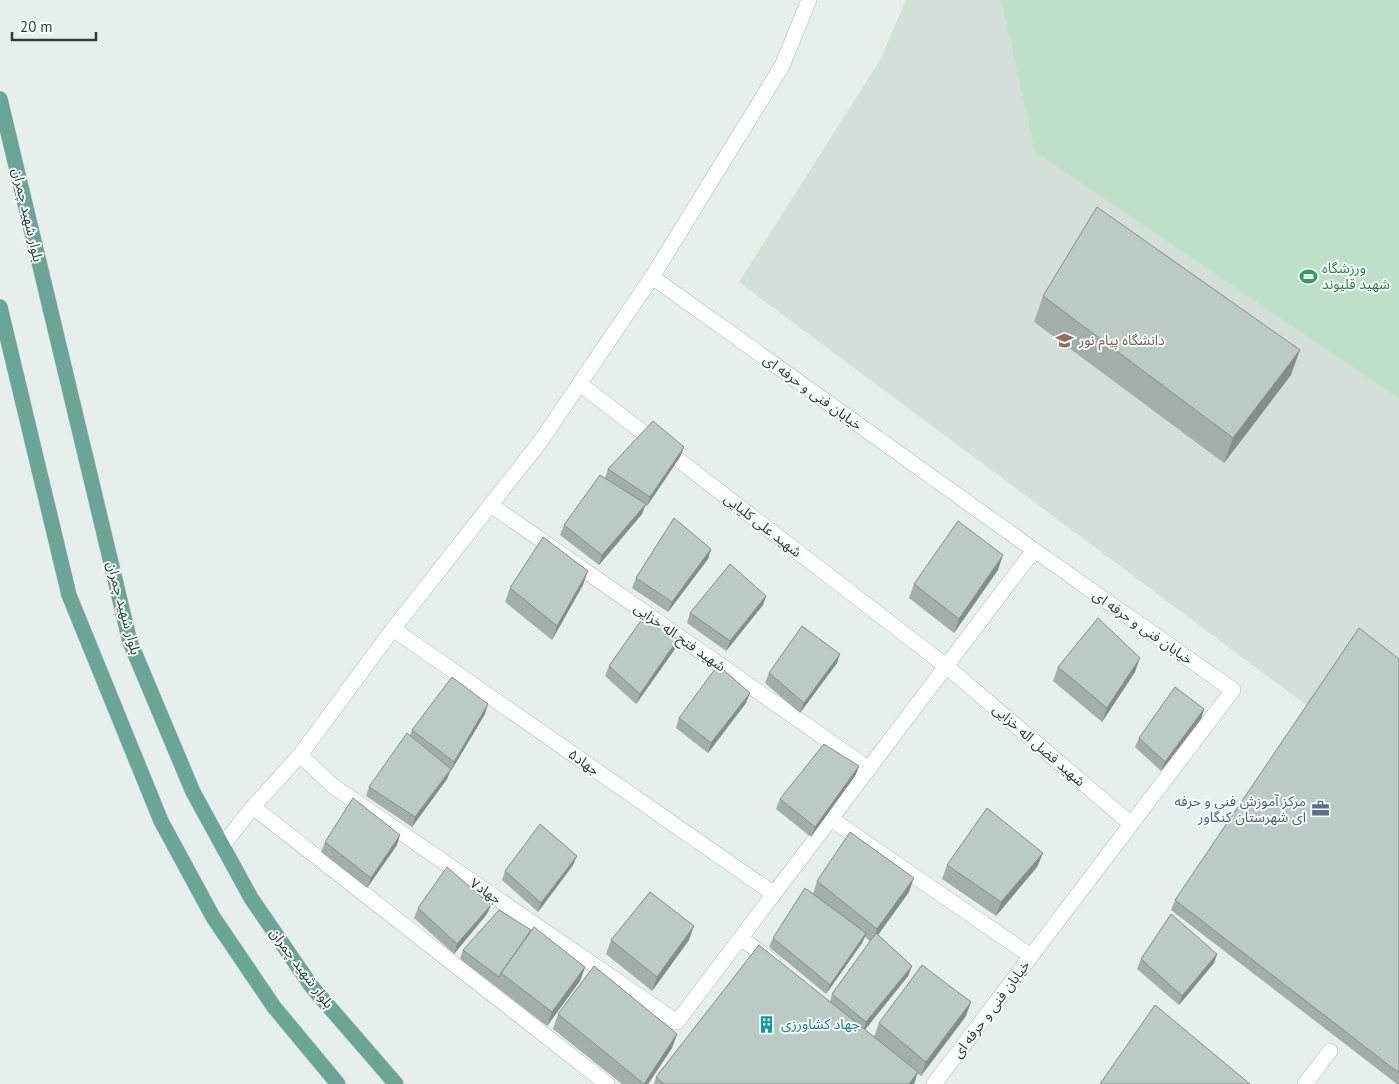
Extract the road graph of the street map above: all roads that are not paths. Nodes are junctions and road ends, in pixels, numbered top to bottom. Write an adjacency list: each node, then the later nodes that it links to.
1 (808, 0): 3 (street)
2 (0, 98): 15 (main road, بلوار شهید چمران)
3 (652, 277): 5 (street); 7 (street, خیابان فنی و حرفه ای)
4 (0, 307): 21 (main road)
5 (580, 384): 6 (street); 9 (street, شهید علی کلیایی)
6 (491, 505): 8 (street); 11 (street, شهید فتح اله خزایی)
7 (1034, 550): 9 (street); 14 (street, خیابان فنی و حرفه ای)
8 (393, 629): 10 (street); 16 (street, جهاد۵)
9 (946, 666): 11 (street); 14 (street, شهید فضل اله خزایی)
10 (300, 755): 12 (street); 17 (street, جهاد۷)
11 (869, 769): 13 (street)
12 (253, 807): 15 (street); 23 (street)
13 (831, 819): 16 (street); 18 (street)
14 (1131, 824): 18 (street, خیابان فنی و حرفه ای)
15 (223, 845): 22 (main road, بلوار شهید چمران)
16 (774, 894): 17 (street)
17 (741, 938): 19 (street)
18 (1031, 956): 24 (street, خیابان فنی و حرفه ای)
19 (788, 974)
20 (1330, 1051): 25 (street)
21 (338, 1084)
22 (396, 1084)
23 (606, 1084)
24 (934, 1084)
25 (1305, 1084)

